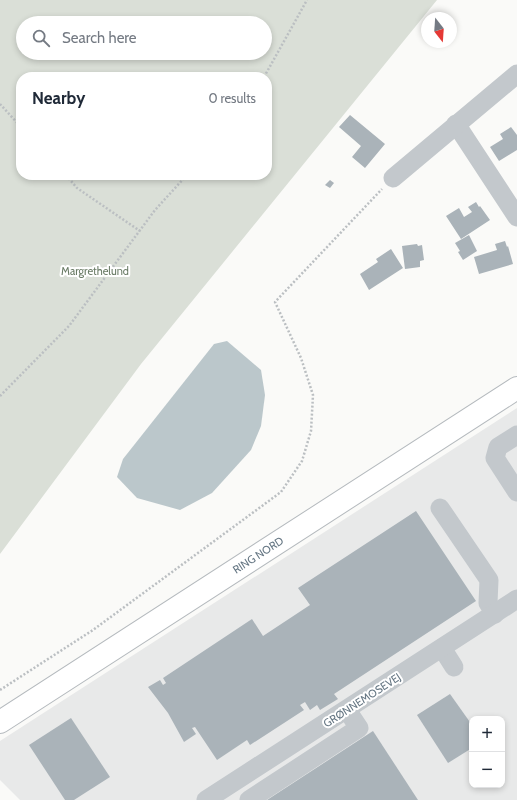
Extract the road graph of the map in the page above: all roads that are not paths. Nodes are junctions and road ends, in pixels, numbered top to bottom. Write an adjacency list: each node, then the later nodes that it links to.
1 (517, 74): 2 (street)
2 (456, 124): 3 (street); 4 (street)
3 (393, 178)
4 (517, 217)
5 (517, 388): 14 (main road, RING NORD)
6 (517, 435): 7 (street)
7 (517, 492)
8 (440, 508): 10 (street)
9 (517, 599): 10 (street, GRØNNEMOSEVEJ)
10 (495, 614): 11 (street, GRØNNEMOSEVEJ)
11 (442, 648): 12 (street); 13 (street, GRØNNEMOSEVEJ)
12 (454, 667)
13 (347, 710): 15 (street, GRØNNEMOSEVEJ); 17 (street)
14 (0, 722)
15 (231, 794): 16 (street, GRØNNEMOSEVEJ)
16 (206, 800)
17 (249, 800)

